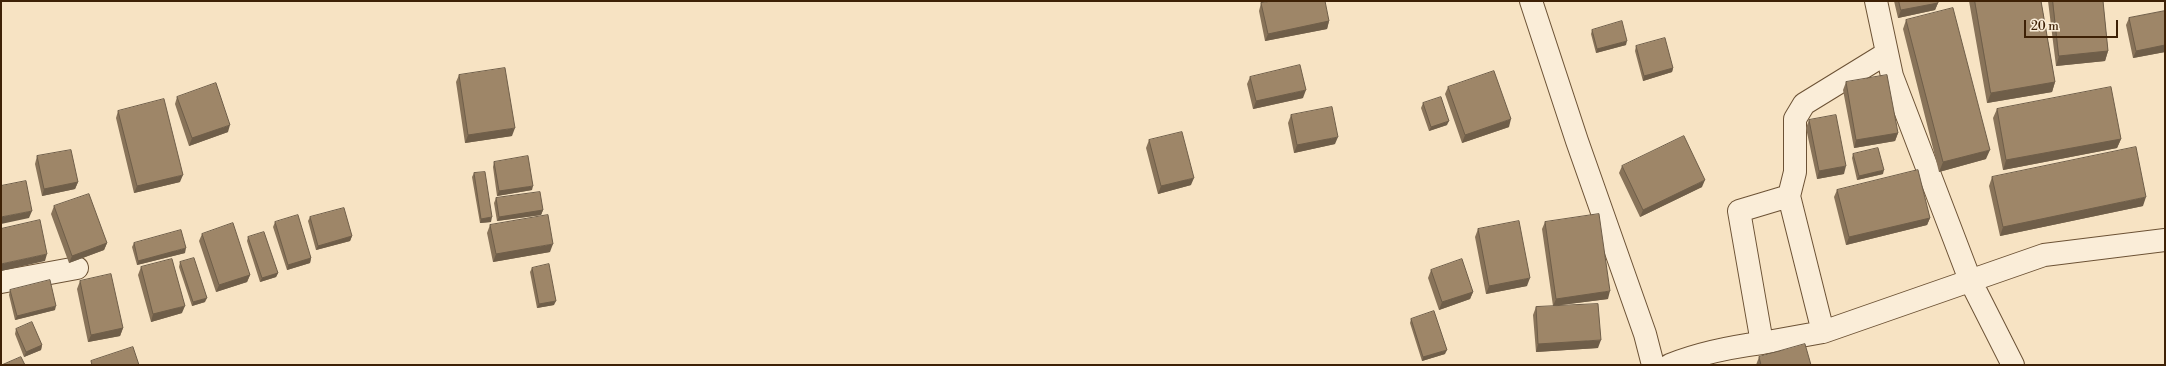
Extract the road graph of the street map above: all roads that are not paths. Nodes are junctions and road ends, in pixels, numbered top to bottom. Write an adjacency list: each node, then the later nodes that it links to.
1 (1531, 1): 11 (street)
2 (1876, 1): 3 (street)
3 (1887, 53): 4 (street); 7 (street)
4 (1789, 196): 9 (street); 10 (street)
5 (2165, 240): 7 (street)
6 (77, 268): 8 (street)
7 (1970, 280): 9 (street); 13 (street)
8 (1, 282)
9 (1823, 332): 10 (street)
10 (1762, 343): 12 (street)
11 (1653, 365)
12 (1670, 365)
13 (2013, 365)

